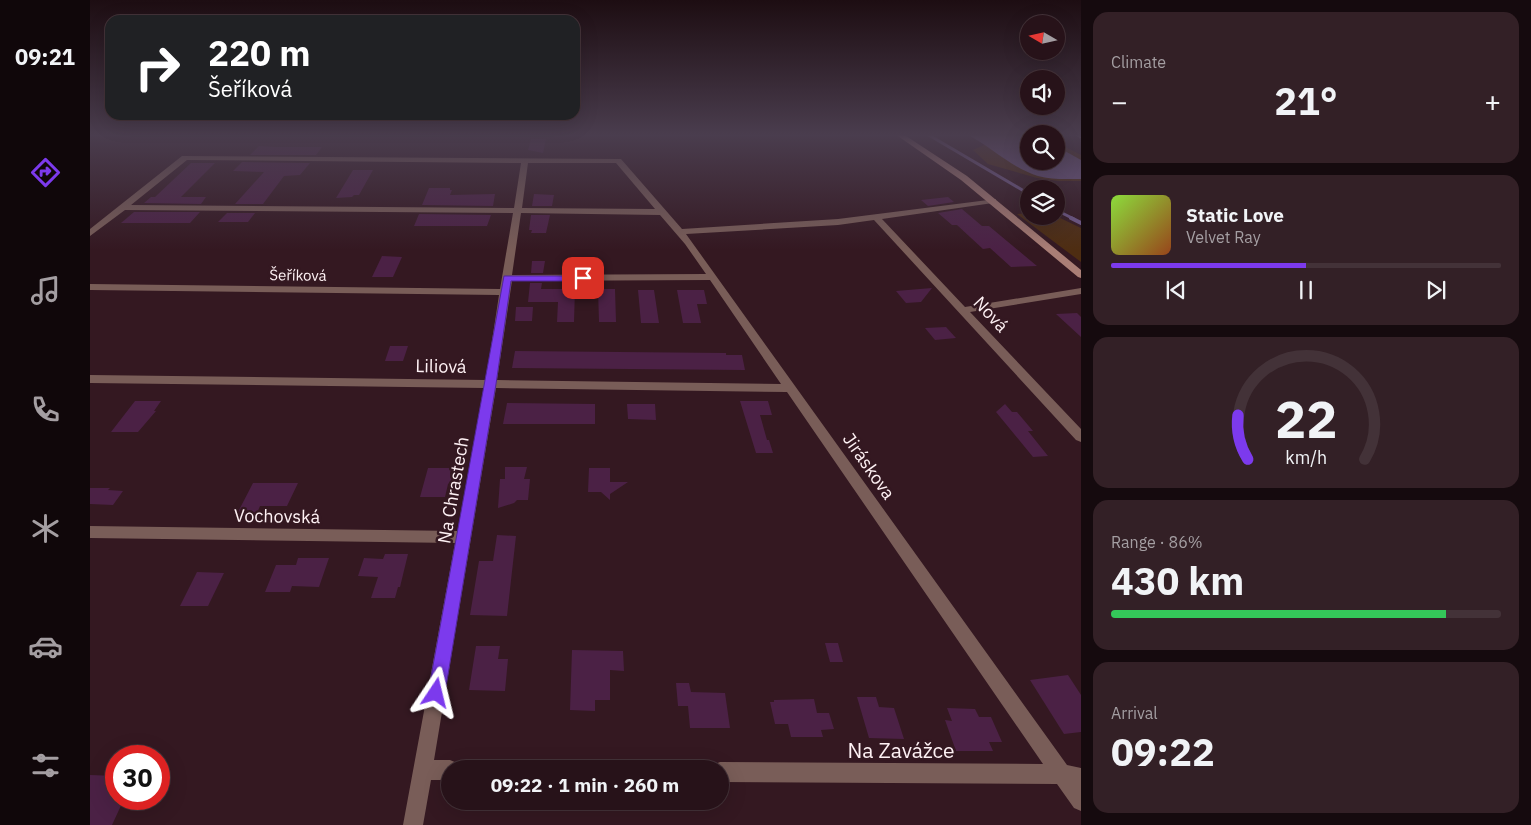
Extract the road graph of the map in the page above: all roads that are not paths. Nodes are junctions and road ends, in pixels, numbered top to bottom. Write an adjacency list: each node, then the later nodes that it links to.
1 (167, 172): 6 (street)
2 (523, 172): 7 (street, Na Chrastech)
3 (628, 172): 8 (street, Jiráskova)
4 (956, 172): 5 (main road)
5 (993, 201): 9 (street); 12 (main road)
6 (123, 207): 7 (street); 11 (street)
7 (517, 210): 8 (street); 14 (street, Na Chrastech)
8 (662, 212): 10 (street, Jiráskova)
9 (875, 216): 10 (street); 17 (street, Nová)
10 (680, 232): 13 (street, Jiráskova)
11 (90, 233)
12 (1081, 274)
13 (713, 277): 14 (street, Šeříková); 20 (street, Jiráskova)
14 (506, 285): 15 (street, Šeříková); 19 (street, Na Chrastech)
15 (90, 287)
16 (1081, 291): 17 (street)
17 (962, 310): 21 (street, Nová)
18 (90, 379): 19 (street, Liliová)
19 (490, 384): 20 (street, Liliová); 23 (street, Na Chrastech)
20 (791, 388): 27 (street, Jiráskova)
21 (1081, 437)
22 (90, 532): 23 (street, Vochovská)
23 (463, 537): 24 (street, Na Chrastech)
24 (423, 770): 25 (street); 29 (street, Na Chrastech)
25 (441, 770)
26 (729, 772): 27 (street, Na Zavážce)
27 (1072, 776): 28 (street, Jiráskova)
28 (1081, 800)
29 (413, 825)

